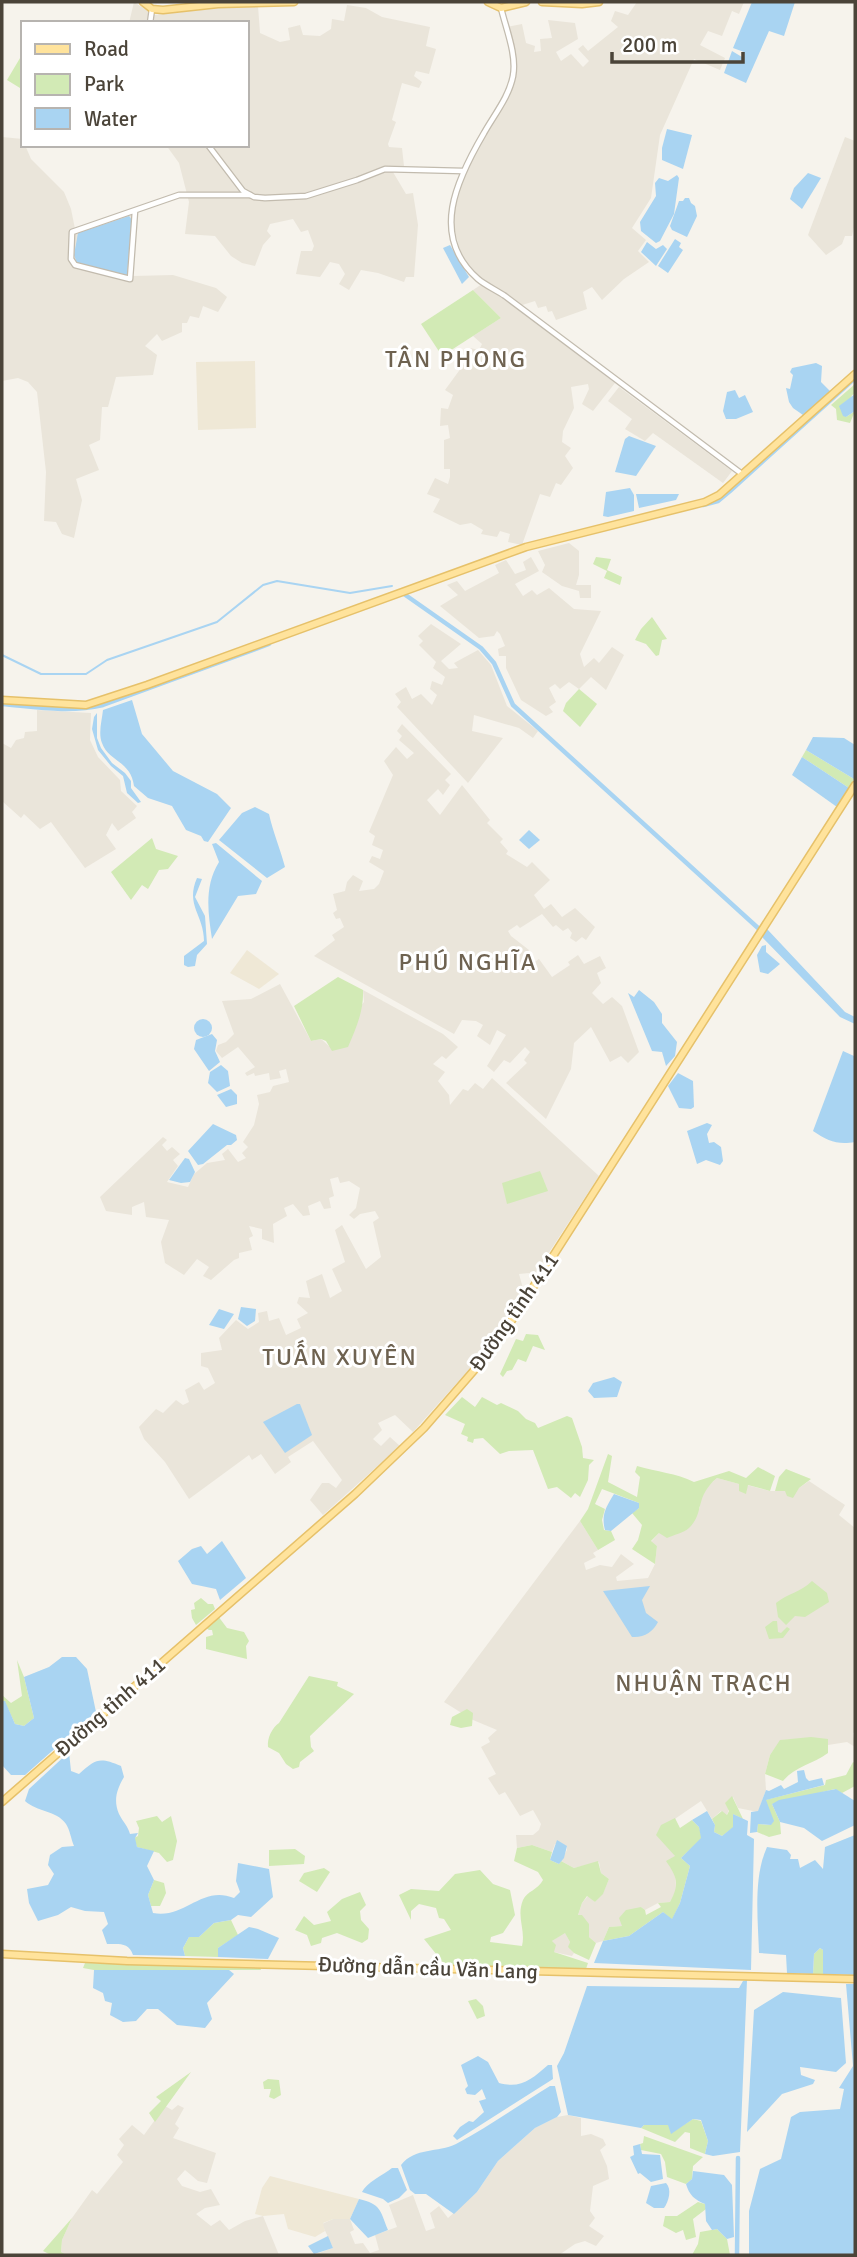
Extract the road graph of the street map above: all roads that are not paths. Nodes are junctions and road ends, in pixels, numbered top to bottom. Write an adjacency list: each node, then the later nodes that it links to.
1 (142, 2): 8 (main road)
2 (294, 2): 8 (main road)
3 (488, 2): 7 (main road)
4 (526, 2): 7 (main road)
5 (542, 2): 6 (main road)
6 (599, 2)
7 (501, 8): 11 (street)
8 (152, 9): 9 (street)
9 (150, 21)
10 (210, 147): 12 (street)
11 (463, 171): 12 (street); 15 (street)
12 (250, 195): 13 (street)
13 (135, 211): 13 (street)
14 (855, 374): 15 (main road)
15 (742, 474): 16 (main road)
16 (2, 699)
17 (855, 785): 18 (main road, Đường tỉnh 411)
18 (2, 1802)
19 (2, 1954): 20 (main road, Đường dẫn cầu Văn Lang)
20 (855, 1979)

